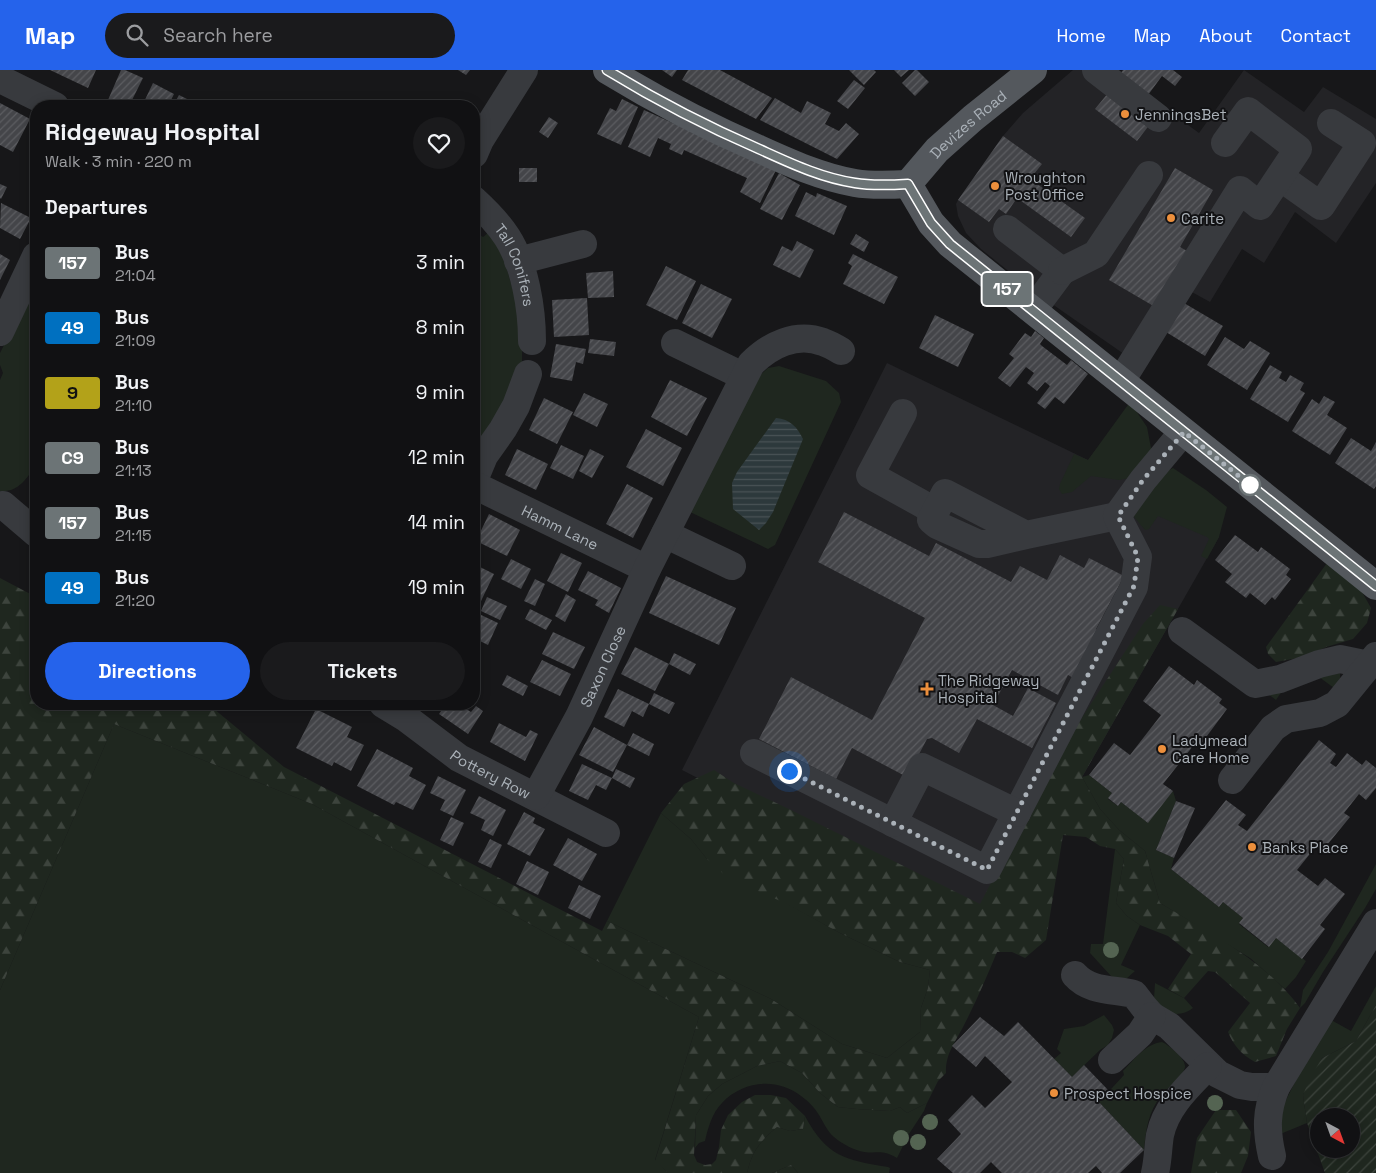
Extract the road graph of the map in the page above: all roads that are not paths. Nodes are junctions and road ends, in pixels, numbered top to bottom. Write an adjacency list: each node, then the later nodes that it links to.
1 (524, 70): 9 (street)
2 (607, 70): 13 (main road)
3 (1033, 70): 13 (main road, Devizes Road)
4 (1096, 70): 7 (street)
5 (0, 79): 6 (street)
6 (43, 100)
7 (1158, 118)
8 (1331, 123): 12 (street)
9 (480, 140)
10 (1225, 143): 12 (street)
11 (1149, 175): 19 (street)
12 (1280, 176): 27 (street)
13 (908, 184): 20 (main road)
14 (480, 206): 17 (street, Tall Conifers)
15 (1008, 228): 19 (street)
16 (583, 244): 17 (street)
17 (518, 261): 22 (street, Tall Conifers)
18 (30, 269): 21 (street)
19 (1062, 271): 20 (street)
20 (1033, 310): 27 (main road)
21 (0, 332)
22 (532, 341)
23 (675, 343): 26 (street)
24 (841, 351): 26 (street, Saxon Close)
25 (528, 374): 30 (street)
26 (743, 376): 35 (street, Saxon Close)
27 (1121, 381): 29 (main road)
28 (903, 413): 33 (street)
29 (1184, 432): 33 (street); 38 (main road)
30 (480, 466)
31 (480, 488): 37 (street, Hamm Lane)
32 (3, 506): 34 (street)
33 (1118, 516): 45 (street)
34 (30, 520)
35 (665, 534): 36 (street); 37 (street, Saxon Close)
36 (732, 566)
37 (647, 569): 44 (street, Saxon Close)
38 (1376, 586)
39 (1182, 631): 40 (street)
40 (1373, 660): 43 (street)
41 (393, 710): 44 (street, Pottery Row)
42 (754, 753): 46 (street)
43 (1232, 780)
44 (536, 796): 47 (street, Pottery Row)
45 (1017, 814): 46 (street); 46 (street)
46 (893, 823)
47 (606, 832)
48 (1376, 923): 53 (street)
49 (1075, 976): 50 (street)
50 (1152, 1016): 51 (street); 52 (street)
51 (1112, 1060)
52 (1208, 1066): 53 (street); 55 (street)
53 (1276, 1087): 54 (street)
54 (1272, 1156)
55 (1155, 1173)

